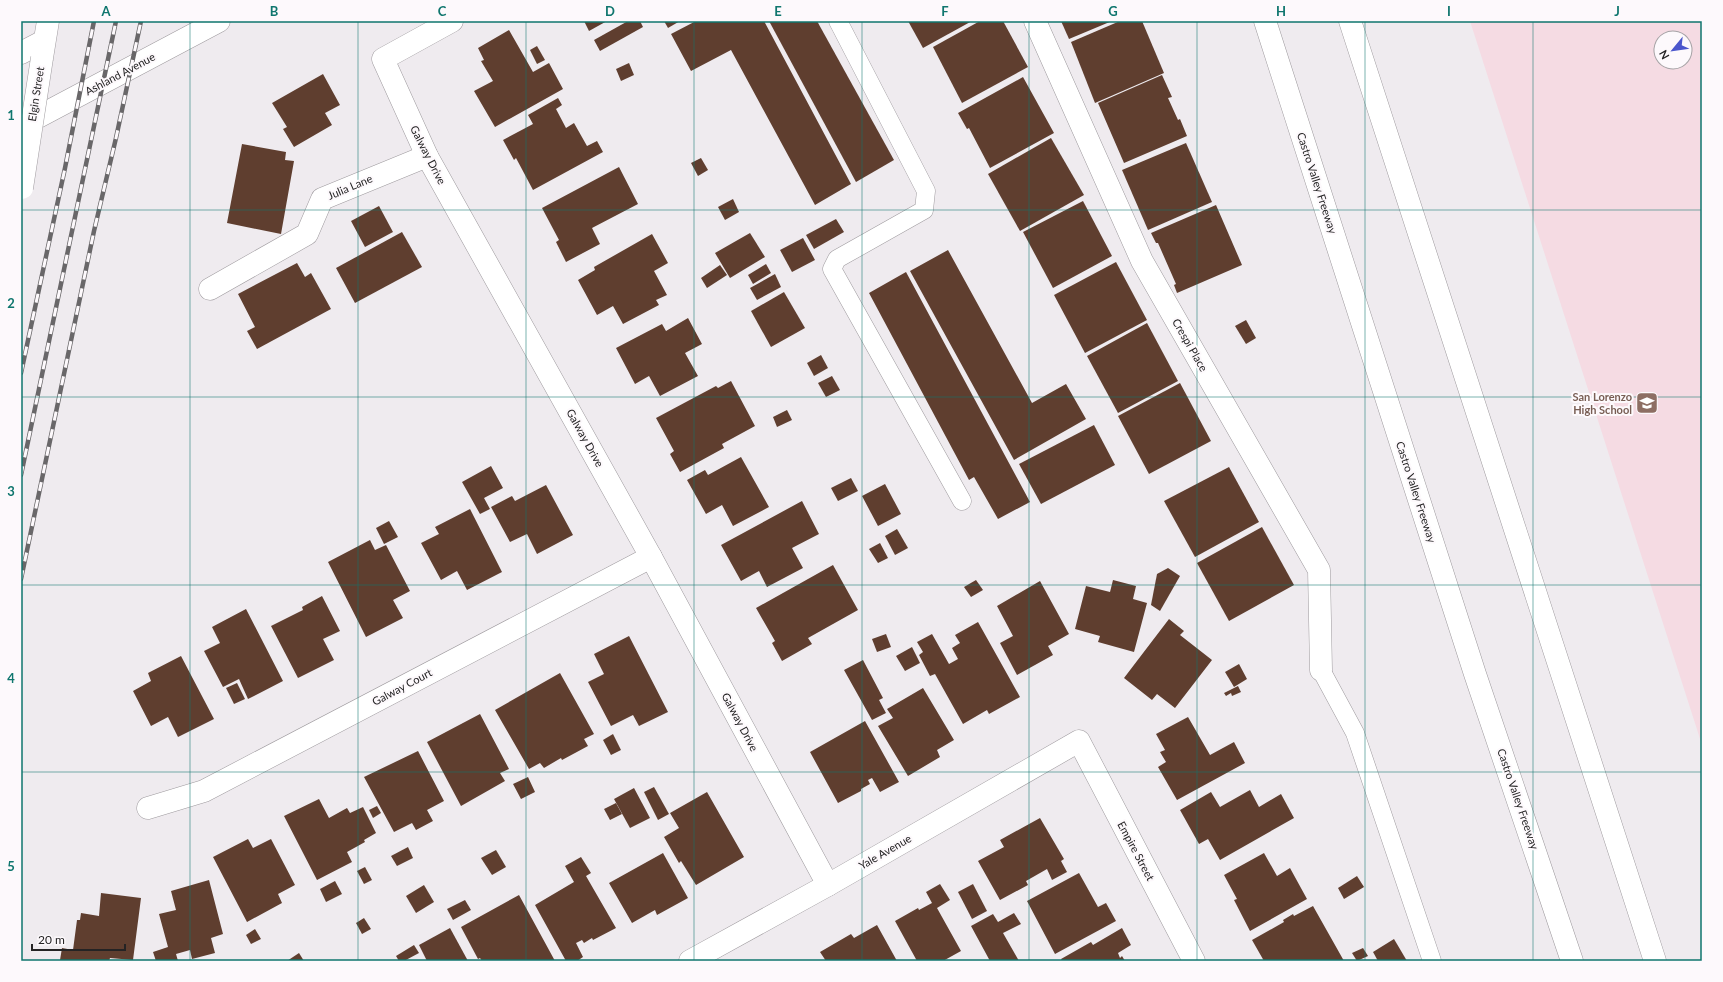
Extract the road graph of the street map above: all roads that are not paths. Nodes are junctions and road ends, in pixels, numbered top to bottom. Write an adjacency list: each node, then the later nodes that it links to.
1 (219, 21): 9 (main road, Ashland Avenue)
2 (452, 21): 10 (main road, Galway Drive)
3 (838, 21): 13 (lane)
4 (1035, 21): 15 (main road, Crespi Place)
5 (1265, 21): 22 (main road, Castro Valley Freeway)
6 (1350, 21): 23 (main road)
7 (45, 40): 8 (main road); 11 (main road, Elgin Street, bridge)
8 (21, 53)
9 (21, 126)
10 (427, 156): 12 (main road, Julia Lane); 14 (main road, Galway Drive)
11 (21, 190)
12 (210, 289)
13 (962, 500)
14 (651, 557): 17 (main road, Galway Court); 18 (main road, Galway Drive)
15 (1320, 670): 21 (lane)
16 (1079, 741): 18 (main road, Yale Avenue); 20 (main road, Empire Street)
17 (148, 808)
18 (828, 885): 19 (main road, Yale Avenue)
19 (690, 961)
20 (1194, 961)
21 (1432, 961)
22 (1572, 961)
23 (1655, 961)

